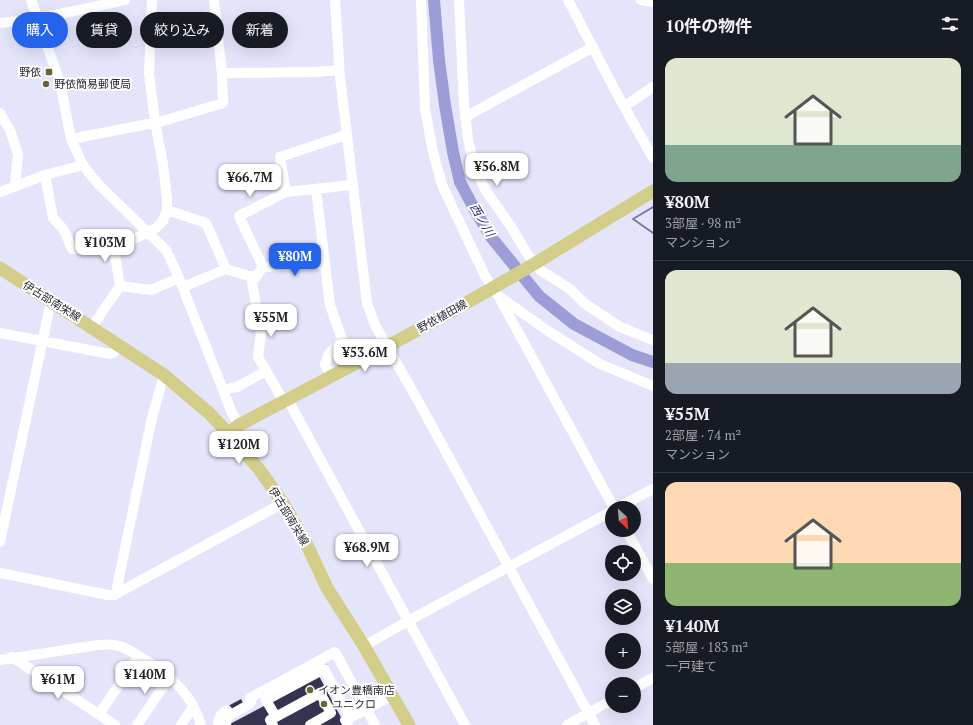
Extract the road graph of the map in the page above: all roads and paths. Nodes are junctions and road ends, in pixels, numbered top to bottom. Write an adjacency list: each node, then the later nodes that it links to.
1 (31, 0): 11 (street)
2 (125, 0): 12 (street)
3 (152, 0): 23 (street)
4 (214, 0): 18 (street)
5 (335, 0): 17 (street)
6 (421, 0): 45 (street)
7 (459, 0): 22 (street)
8 (568, 0): 15 (street)
9 (641, 0): 10 (street)
10 (653, 2)
11 (35, 12)
12 (68, 12)
13 (12, 22): 14 (street)
14 (0, 23)
15 (592, 46): 20 (street); 22 (street)
16 (48, 48): 25 (street)
17 (339, 70): 18 (street); 24 (street)
18 (222, 73): 23 (street)
19 (653, 87): 20 (street)
20 (625, 106): 26 (street)
21 (0, 113): 29 (street)
22 (465, 117): 49 (street)
23 (155, 122): 25 (street); 35 (street)
24 (346, 135): 30 (street); 34 (street)
25 (72, 139): 27 (street)
26 (653, 158)
27 (83, 165): 28 (street); 36 (street)
28 (45, 175): 29 (street); 37 (street)
29 (15, 185): 33 (street)
30 (352, 185): 31 (street); 52 (street)
31 (316, 189): 34 (street); 38 (street)
32 (653, 191): 45 (main road, 野依植田線)
33 (0, 192)
34 (286, 192): 39 (street)
35 (167, 210): 36 (street); 41 (street)
36 (149, 232): 37 (street); 43 (street)
37 (114, 249): 44 (street)
38 (325, 264): 39 (street); 55 (street)
39 (263, 267): 42 (street)
40 (0, 268): 46 (main road, 伊古部南栄線)
41 (226, 269): 42 (street); 43 (street)
42 (251, 276): 53 (street)
43 (181, 282): 44 (street); 57 (street)
44 (120, 286): 47 (street)
45 (494, 293): 52 (main road, 野依植田線); 56 (street); 62 (street)
46 (51, 301): 47 (main road, 伊古部南栄線); 50 (street)
47 (92, 327): 51 (main road, 伊古部南栄線)
48 (0, 333): 50 (street)
49 (653, 340)
50 (43, 341): 51 (street); 67 (street)
51 (119, 346): 54 (main road, 伊古部南栄線)
52 (388, 347): 55 (main road, 野依植田線); 68 (street)
53 (266, 371): 57 (street); 58 (street)
54 (164, 375): 60 (main road, 伊古部南栄線); 71 (street)
55 (332, 377): 58 (main road, 野依植田線)
56 (653, 386)
57 (223, 390): 59 (street)
58 (286, 401): 59 (main road, 野依植田線); 72 (street)
59 (239, 425): 60 (main road, 野依植田線)
60 (228, 433): 64 (main road, 伊古部南栄線)
61 (653, 489): 63 (street)
62 (612, 501)
63 (630, 501)
64 (283, 503): 71 (street); 73 (main road, 伊古部南栄線)
65 (605, 515): 68 (street)
66 (630, 537): 70 (street)
67 (0, 542)
68 (508, 567): 72 (street); 86 (street)
69 (0, 573): 71 (street)
70 (653, 579)
71 (119, 592)
72 (408, 621): 73 (street); 98 (street)
73 (364, 646): 81 (main road, 伊古部南栄線)
74 (139, 656): 75 (street); 78 (street); 87 (street)
75 (12, 657): 76 (street); 87 (street)
76 (0, 660)
77 (317, 669): 85 (street); 88 (street); 90 (street)
78 (170, 677): 84 (street); 93 (street)
79 (653, 678): 80 (street)
80 (641, 684)
81 (393, 695): 85 (street); 97 (main road, 伊古部南栄線)
82 (266, 703): 88 (street); 89 (street); 90 (street)
83 (605, 704): 86 (street)
84 (193, 707): 94 (street); 95 (street)
85 (366, 709): 88 (street); 91 (street)
86 (588, 713): 99 (street); 100 (street)
87 (99, 714): 92 (street)
88 (348, 721)
89 (270, 722): 96 (street)
90 (223, 724)
91 (372, 724)
92 (115, 725)
93 (137, 725)
94 (181, 725)
95 (201, 725)
96 (310, 725)
97 (409, 725)
98 (465, 725)
99 (567, 725)
100 (595, 725)

